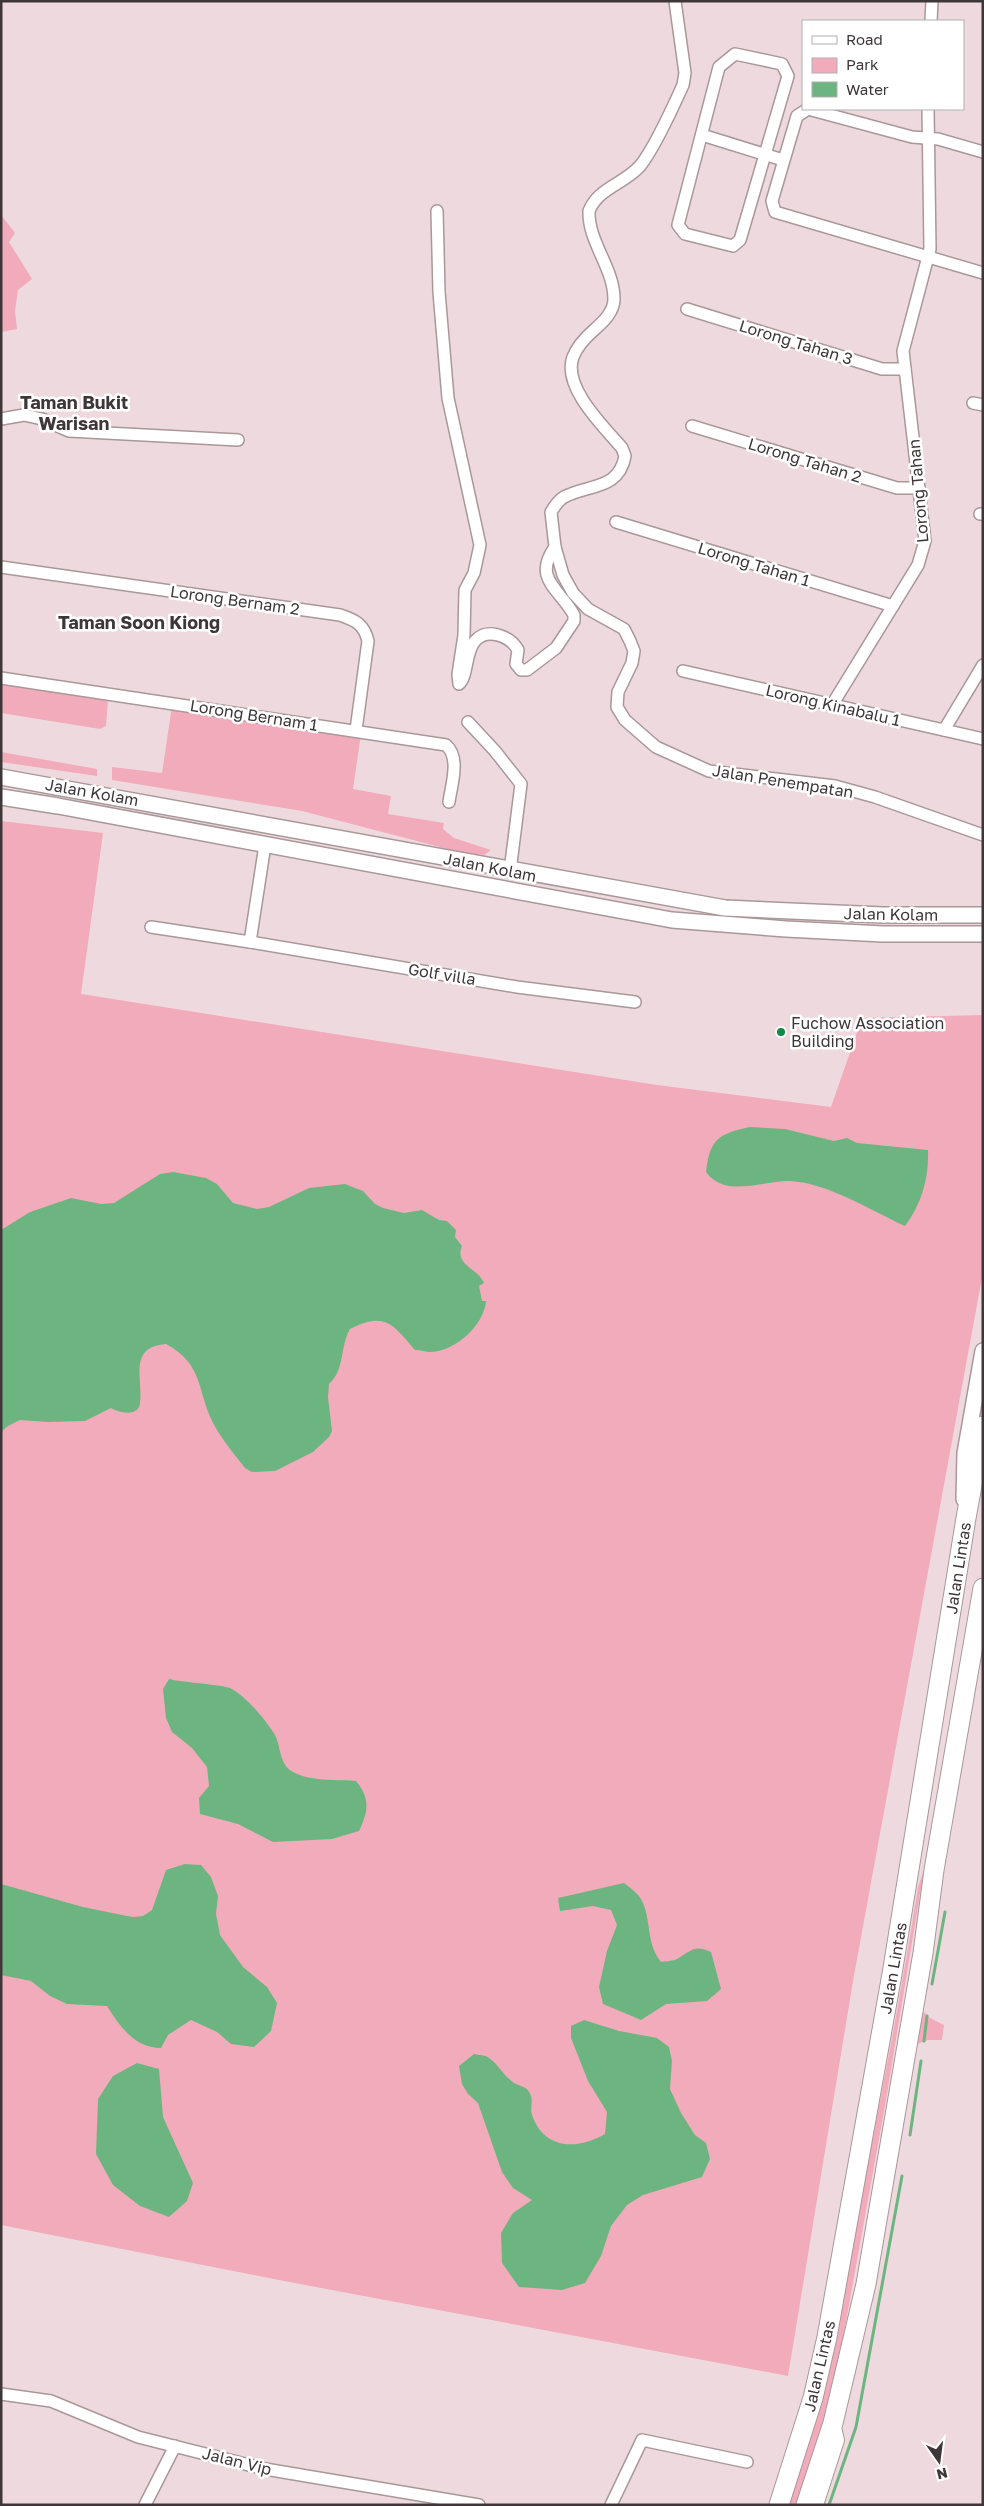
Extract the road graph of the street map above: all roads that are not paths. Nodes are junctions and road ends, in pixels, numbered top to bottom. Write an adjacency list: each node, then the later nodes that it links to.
1 (675, 1): 22 (street, Jalan Penempatan)
2 (932, 1): 3 (street)
3 (930, 20)
4 (806, 110): 11 (street)
5 (812, 110): 8 (street)
6 (928, 110): 8 (street, Lorong Tahan)
7 (702, 135): 10 (street); 10 (street); 10 (street)
8 (927, 138): 9 (street); 13 (street, Lorong Tahan)
9 (983, 152)
10 (765, 154): 11 (street)
11 (783, 160): 13 (street)
12 (437, 211): 22 (street)
13 (929, 256): 14 (street); 16 (street, Lorong Tahan)
14 (983, 273)
15 (688, 309): 16 (street, Lorong Tahan 3)
16 (905, 369): 20 (street, Lorong Tahan)
17 (1, 419): 19 (street)
18 (692, 426): 20 (street, Lorong Tahan 2)
19 (238, 440)
20 (919, 488): 24 (street, Lorong Tahan)
21 (616, 522): 24 (street, Lorong Tahan 1)
22 (555, 547): 36 (street, Jalan Penempatan)
23 (1, 567): 30 (street, Lorong Bernam 2)
24 (893, 606): 28 (street, Lorong Tahan)
25 (983, 666): 31 (street)
26 (683, 671): 28 (street, Lorong Kinabalu 1)
27 (1, 678): 30 (street, Lorong Bernam 1)
28 (832, 705): 31 (street, Lorong Kinabalu 1)
29 (468, 722): 40 (street)
30 (356, 730): 35 (street, Lorong Bernam 1)
31 (944, 730): 32 (street, Lorong Kinabalu 1)
32 (983, 739)
33 (1, 777): 37 (main road, Jalan Kolam)
34 (1, 797): 38 (main road, Jalan Kolam)
35 (448, 802)
36 (983, 835)
37 (331, 836): 39 (main road); 40 (main road, Jalan Kolam)
38 (265, 845): 39 (main road, Jalan Kolam); 44 (street)
39 (343, 858): 43 (main road, Jalan Kolam)
40 (510, 871): 41 (main road, Jalan Kolam)
41 (983, 915)
42 (151, 927): 44 (street, Golf villa)
43 (983, 934)
44 (250, 942): 45 (street, Golf villa)
45 (635, 1002)
46 (983, 1351): 48 (main road)
47 (983, 1426): 48 (highway, Jalan Lintas)
48 (966, 1518): 51 (highway, Jalan Lintas)
49 (983, 1588): 50 (highway, Jalan Lintas)
50 (934, 1870): 51 (highway); 53 (highway, Jalan Lintas)
51 (904, 1902): 59 (highway, Jalan Lintas)
52 (1, 2394): 54 (street, Jalan Vip)
53 (833, 2423): 60 (highway, Jalan Lintas); 61 (street)
54 (175, 2446): 56 (street); 57 (street, Jalan Vip)
55 (747, 2462): 58 (street)
56 (145, 2505)
57 (479, 2505)
58 (611, 2505)
59 (778, 2505)
60 (806, 2505)
61 (816, 2505)

